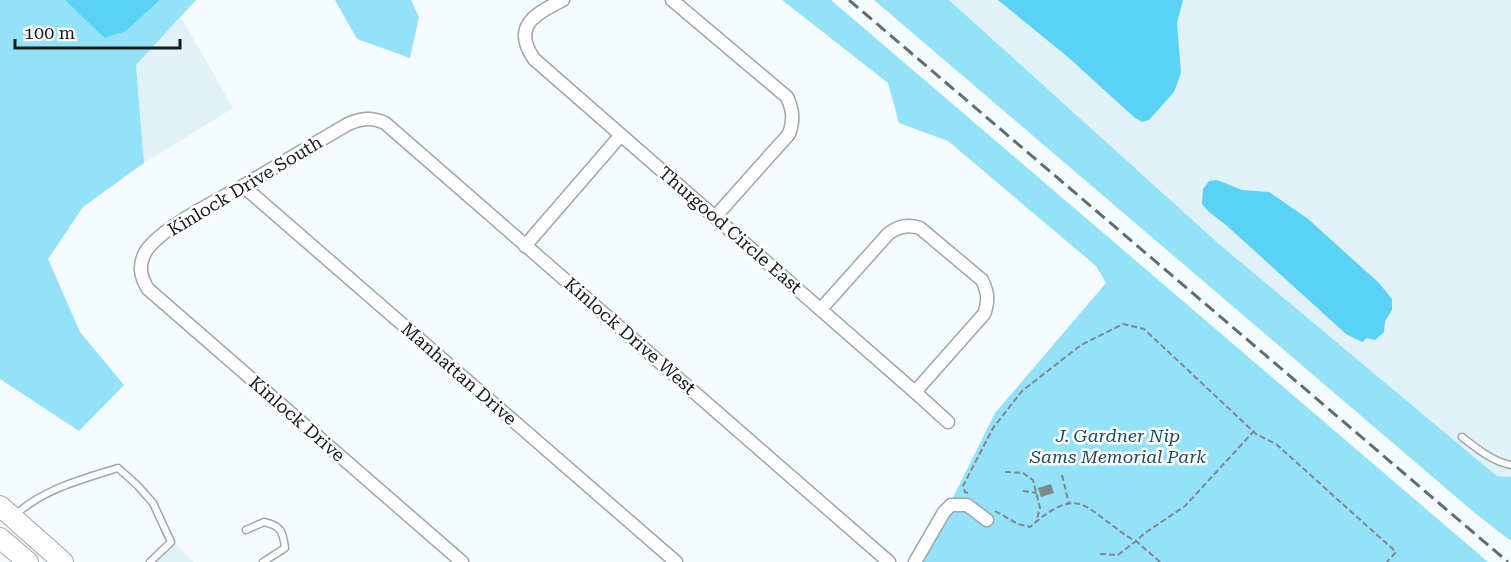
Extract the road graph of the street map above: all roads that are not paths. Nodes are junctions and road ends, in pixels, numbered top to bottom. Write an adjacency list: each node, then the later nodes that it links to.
1 (563, 0): 4 (street, Thurgood Circle East)
2 (672, 0): 6 (street)
3 (367, 118): 5 (street, Kinlock Drive South); 7 (street, Kinlock Drive West)
4 (621, 135): 6 (street, Thurgood Circle East); 7 (street)
5 (243, 186): 8 (street, Kinlock Drive South); 23 (street, Manhattan Drive)
6 (715, 217): 9 (street, Thurgood Circle East)
7 (525, 246): 24 (street, Kinlock Drive West)
8 (141, 271): 22 (street, Kinlock Drive)
9 (821, 309): 10 (street, Thurgood Circle East); 10 (street)
10 (915, 392): 11 (street, Thurgood Circle East)
11 (948, 422)
12 (1462, 437): 13 (lane)
13 (1511, 465)
14 (6, 512): 19 (highway); 20 (lane)
15 (991, 515): 25 (street)
16 (246, 530): 21 (lane)
17 (0, 538): 18 (highway)
18 (28, 562)
19 (63, 562)
20 (150, 562)
21 (263, 562)
22 (462, 562)
23 (676, 562)
24 (889, 562)
25 (915, 562)

